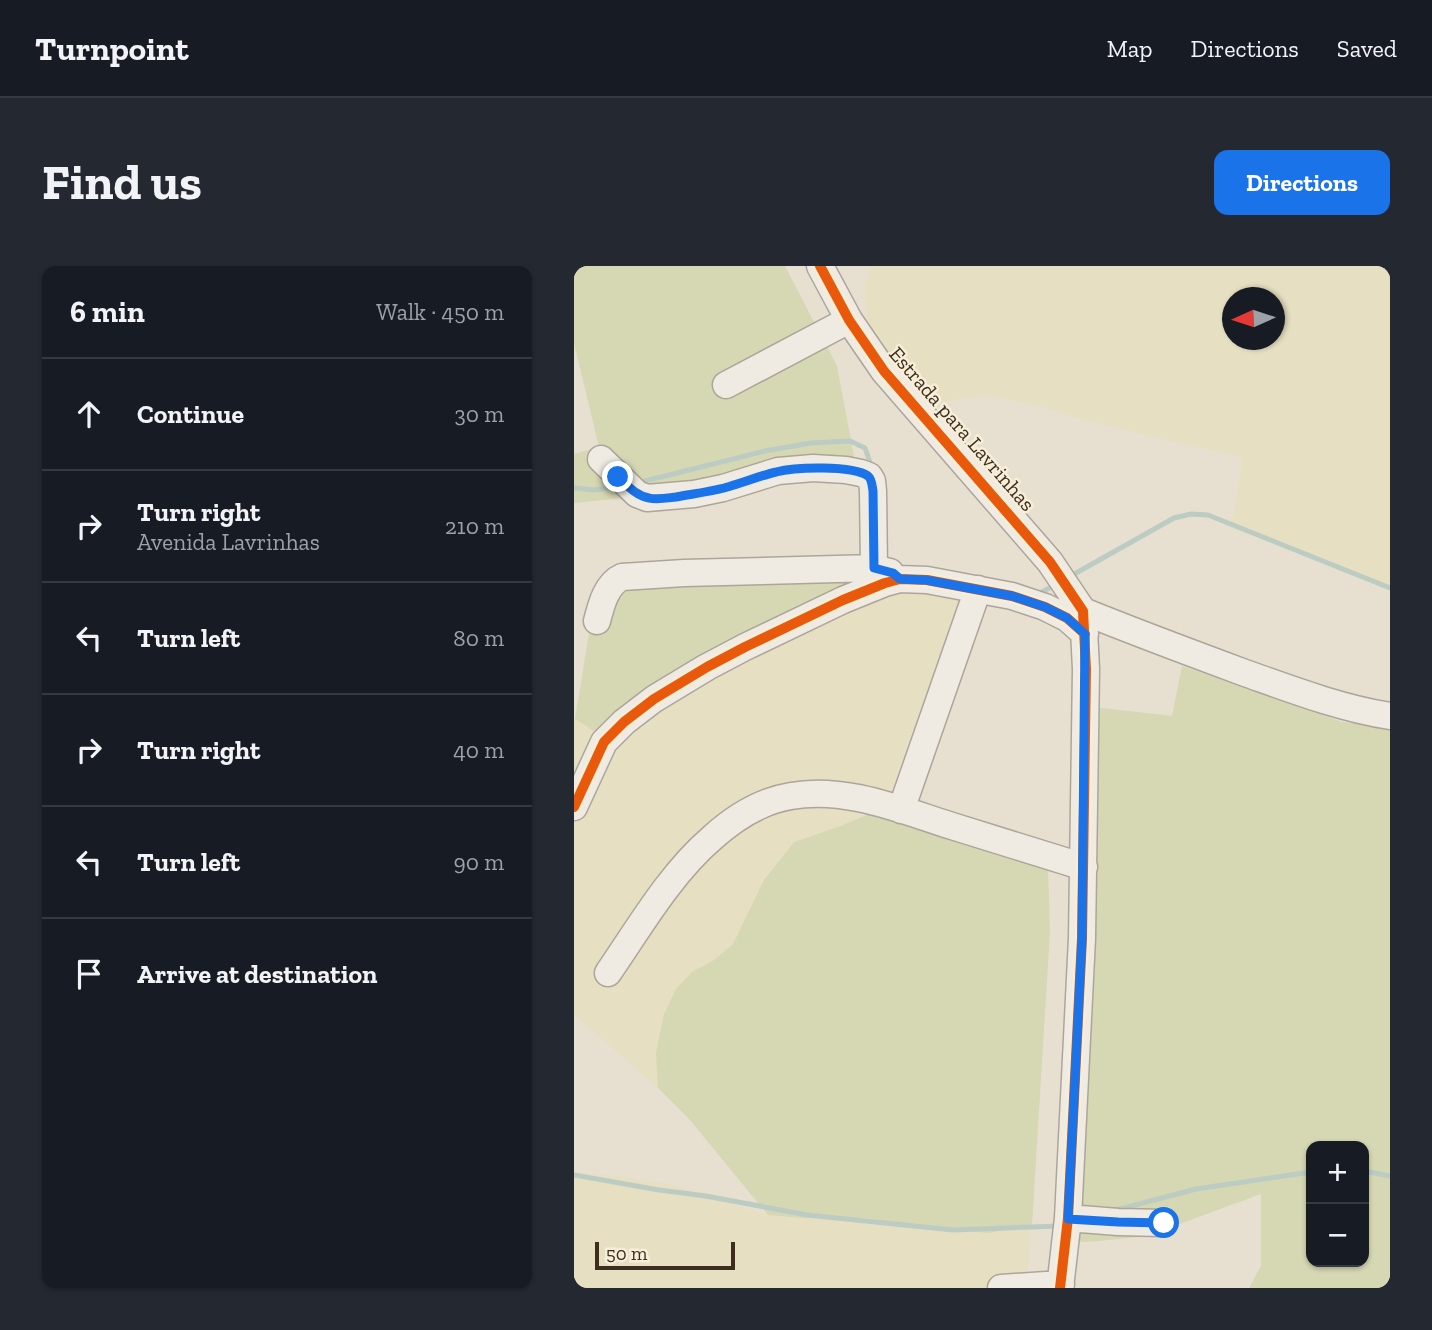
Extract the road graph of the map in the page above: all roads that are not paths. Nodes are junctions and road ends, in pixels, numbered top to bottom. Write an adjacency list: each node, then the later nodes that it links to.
1 (820, 266): 2 (street, Estrada para Lavrinhas)
2 (849, 320): 3 (street); 9 (street, Estrada para Lavrinhas)
3 (726, 385)
4 (601, 459): 5 (street)
5 (874, 568): 6 (street); 8 (street)
6 (900, 579): 7 (street); 11 (street)
7 (978, 589): 9 (street); 12 (street)
8 (597, 621)
9 (1084, 623): 10 (street); 13 (street)
10 (1390, 716)
11 (574, 807)
12 (901, 810): 13 (street); 14 (street)
13 (1084, 867): 15 (street)
14 (608, 973)
15 (1068, 1219): 16 (street); 17 (street)
16 (1164, 1223)
17 (1060, 1286): 18 (street)
18 (1001, 1288)

